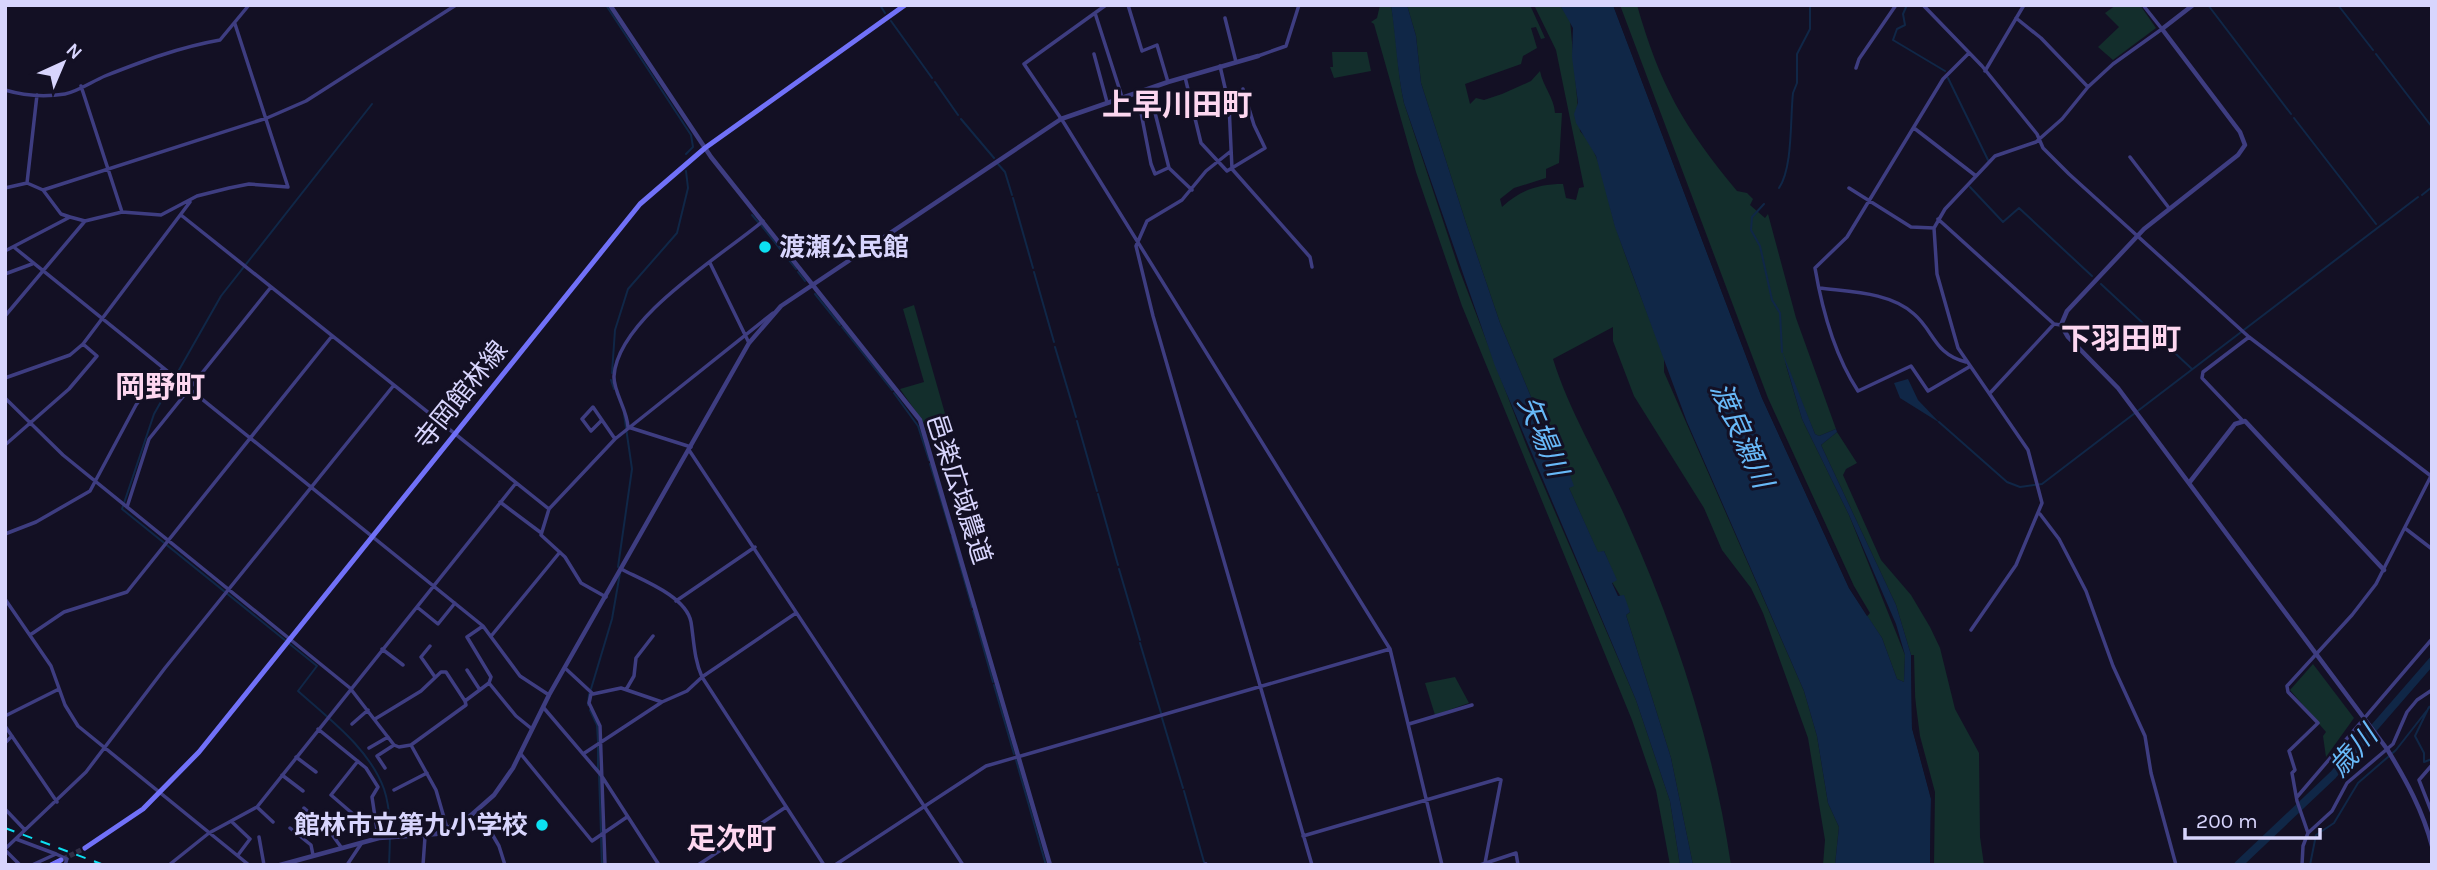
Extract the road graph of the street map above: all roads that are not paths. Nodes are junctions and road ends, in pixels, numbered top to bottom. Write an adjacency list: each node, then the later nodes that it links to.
1 (249, 5): 16 (street)
2 (456, 5): 36 (street)
3 (610, 5): 40 (street, 邑楽広域農道)
4 (905, 5): 40 (main road, 寺岡館林線)
5 (1106, 5): 13 (street)
6 (1128, 5): 26 (street)
7 (1299, 5): 20 (street)
8 (1896, 5): 23 (street)
9 (1923, 5): 18 (street)
10 (2024, 5): 15 (street)
11 (2143, 5): 17 (street)
12 (2193, 5): 17 (street)
13 (1095, 13): 34 (street); 37 (street)
14 (1225, 18): 21 (street)
15 (2016, 18): 24 (street); 28 (street)
16 (235, 24): 27 (street); 36 (street)
17 (2162, 29): 28 (street); 55 (street)
18 (1969, 53): 24 (street); 38 (street)
19 (1094, 54): 35 (street)
20 (1258, 56): 21 (street)
21 (1236, 62): 22 (street)
22 (1220, 66): 25 (street); 41 (street)
23 (1856, 68)
24 (1985, 71): 39 (street)
25 (1185, 77): 26 (street); 43 (street)
26 (1168, 82): 29 (street)
27 (81, 86): 33 (street); 45 (street)
28 (2088, 86): 39 (street)
29 (1149, 88): 32 (street); 44 (street)
30 (1242, 89): 46 (street)
31 (5, 90): 33 (street)
32 (1138, 92): 34 (street); 44 (street)
33 (37, 95): 48 (street)
34 (1122, 97): 35 (street)
35 (1107, 102): 37 (street)
36 (267, 118): 45 (street); 53 (street)
37 (1062, 119): 64 (street); 72 (street)
38 (1914, 128): 47 (street); 54 (street)
39 (2040, 139): 47 (street); 63 (street)
40 (705, 148): 61 (street, 邑楽広域農道); 97 (main road, 寺岡館林線)
41 (1231, 150): 43 (street); 46 (street)
42 (2130, 157): 55 (street)
43 (1217, 162): 46 (street); 52 (street)
44 (1169, 168): 52 (street)
45 (108, 169): 51 (street); 56 (street)
46 (1232, 169): 69 (street)
47 (1976, 176): 59 (street)
48 (27, 183): 49 (street); 51 (street)
49 (5, 188)
50 (1849, 188): 54 (street)
51 (43, 190): 58 (street)
52 (1192, 190): 64 (street)
53 (192, 198): 56 (street); 57 (street)
54 (1867, 201): 62 (street); 74 (street)
55 (2169, 208): 63 (street)
56 (122, 212): 60 (street)
57 (181, 215): 73 (street); 77 (street)
58 (70, 217): 60 (street); 65 (street)
59 (1938, 219): 62 (street); 78 (street)
60 (85, 221): 70 (street)
61 (763, 221): 68 (street); 72 (street, 邑楽広域農道)
62 (1934, 228): 85 (street)
63 (2137, 236): 79 (street); 81 (street)
64 (1137, 241): 138 (street); 146 (street)
65 (15, 248): 66 (street); 67 (street)
66 (5, 251)
67 (32, 264): 70 (street); 71 (street)
68 (710, 264): 80 (street); 96 (street)
69 (1312, 267)
70 (41, 271): 76 (street); 77 (street)
71 (5, 274)
72 (813, 284): 75 (street); 178 (street, 邑楽広域農道)
73 (271, 287): 82 (street); 90 (street)
74 (1818, 288): 85 (street); 86 (street)
75 (773, 313): 80 (street); 83 (street)
76 (5, 316)
77 (100, 318): 84 (street); 87 (street)
78 (2054, 324): 79 (street); 91 (street)
79 (2061, 325): 105 (street)
80 (745, 332): 83 (street); 96 (street)
81 (2245, 334): 94 (street); 102 (street)
82 (333, 336): 89 (street); 98 (street)
83 (749, 343): 101 (street)
84 (83, 344): 88 (street); 95 (street)
85 (1966, 362): 86 (street)
86 (1969, 367): 91 (street)
87 (163, 368): 90 (street); 103 (street)
88 (5, 378)
89 (394, 385): 97 (street); 106 (street)
90 (190, 390): 98 (street); 108 (street)
91 (1991, 392): 110 (street)
92 (5, 398): 95 (street)
93 (602, 420): 93 (street); 99 (street)
94 (2242, 420): 105 (street); 120 (street)
95 (29, 422): 100 (street); 103 (street)
96 (628, 427): 99 (street); 101 (street)
97 (454, 433): 104 (street); 114 (main road, 寺岡館林線)
98 (251, 439): 106 (street); 115 (street)
99 (614, 439): 109 (street)
100 (5, 445)
101 (690, 448): 116 (street); 119 (street)
102 (2432, 476): 111 (street)
103 (96, 480): 108 (street); 113 (street)
104 (516, 483): 107 (street); 109 (street)
105 (2189, 484): 139 (street)
106 (312, 488): 114 (street); 122 (street)
107 (500, 502): 112 (street); 121 (street)
108 (127, 508): 115 (street)
109 (549, 509): 112 (street)
110 (2040, 514): 130 (street); 246 (street)
111 (2405, 528): 117 (street); 120 (street)
112 (540, 532): 118 (street)
113 (5, 534)
114 (372, 536): 121 (street); 134 (main road, 寺岡館林線)
115 (168, 541): 122 (street); 131 (street)
116 (755, 547): 125 (street); 128 (street)
117 (2432, 549)
118 (560, 552): 123 (street); 132 (street)
119 (621, 569): 123 (street); 125 (street)
120 (2384, 570): 139 (street)
121 (433, 585): 126 (street); 127 (street)
122 (229, 590): 134 (street); 173 (street)
123 (606, 597): 141 (street)
124 (5, 598): 131 (street)
125 (676, 601): 144 (street)
126 (455, 603): 127 (street); 129 (street)
127 (416, 607): 137 (street)
128 (797, 612): 144 (street); 193 (street)
129 (483, 626): 132 (street); 145 (street)
130 (1971, 630)
131 (30, 635): 149 (street)
132 (492, 635): 153 (street)
133 (653, 636): 148 (street)
134 (290, 639): 147 (street); 189 (main road, 寺岡館林線)
135 (2432, 639): 161 (street)
136 (430, 646): 143 (street)
137 (382, 649): 140 (street); 147 (street)
138 (1390, 649): 146 (street); 163 (street)
139 (2316, 655): 161 (street); 190 (street)
140 (403, 665)
141 (565, 667): 152 (street); 153 (street)
142 (467, 670): 150 (street)
143 (435, 677): 154 (street); 160 (street)
144 (702, 677): 155 (street); 195 (street)
145 (489, 683): 150 (street); 166 (street)
146 (1260, 687): 178 (street); 211 (street)
147 (350, 688): 158 (street); 165 (street)
148 (627, 689): 152 (street); 155 (street)
149 (59, 690): 159 (street); 173 (street)
150 (480, 690): 154 (street)
151 (2432, 690): 175 (street)
152 (591, 694): 170 (street)
153 (549, 695): 157 (street)
154 (465, 701): 172 (street)
155 (662, 702): 170 (street)
156 (1472, 705): 163 (street)
157 (543, 707): 166 (street); 177 (street)
158 (368, 710): 160 (street); 162 (street)
159 (5, 716)
160 (375, 719): 168 (street)
161 (2364, 720): 175 (street); 190 (street)
162 (352, 724)
163 (1409, 724): 191 (street)
164 (5, 726): 167 (street)
165 (318, 729): 179 (street); 180 (street)
166 (532, 729): 176 (street)
167 (12, 737): 169 (street); 192 (street)
168 (388, 737): 171 (street); 174 (street)
169 (5, 743)
170 (599, 744): 177 (street); 186 (street)
171 (394, 745): 172 (street); 182 (street)
172 (411, 745): 184 (street)
173 (103, 747): 189 (street); 192 (street)
174 (369, 748)
175 (2386, 748): 204 (street); 210 (street)
176 (520, 753): 198 (street); 209 (street)
177 (583, 754): 186 (street)
178 (1018, 756): 193 (street); 242 (street, 邑楽広域農道)
179 (296, 757): 183 (street); 185 (street)
180 (358, 761): 201 (street); 201 (street)
181 (2432, 765): 199 (street)
182 (385, 768)
183 (316, 772)
184 (427, 774): 187 (street); 206 (street)
185 (282, 775): 188 (street); 194 (street)
186 (601, 776): 200 (street); 209 (street)
187 (394, 790)
188 (303, 791)
189 (161, 794): 208 (street); 219 (main road, 寺岡館林線)
190 (2296, 800): 210 (street)
191 (1427, 801): 211 (street); 225 (street); 244 (street)
192 (57, 802): 207 (street)
193 (924, 806): 240 (street); 241 (street)
194 (257, 807): 202 (street); 203 (street)
195 (786, 807): 238 (street); 239 (street)
196 (304, 808): 218 (street)
197 (5, 809): 207 (street)
198 (478, 810): 206 (street); 235 (street)
199 (2432, 813)
200 (627, 817): 209 (street); 237 (street)
201 (375, 818): 214 (street)
202 (230, 821): 208 (street); 223 (street)
203 (273, 822)
204 (2429, 824): 217 (street)
205 (290, 828): 222 (street)
206 (447, 829): 213 (street)
207 (25, 830): 215 (street)
208 (209, 833): 223 (street); 229 (street)
209 (603, 833): 236 (street)
210 (2308, 833): 247 (street)
211 (1303, 836): 243 (street)
212 (259, 837): 231 (street)
213 (425, 837): 214 (street); 234 (street)
214 (379, 838): 216 (street)
215 (16, 839): 220 (street); 221 (street)
216 (362, 842): 218 (street); 233 (street)
217 (2432, 846)
218 (341, 847): 222 (street)
219 (85, 848)
220 (5, 849): 226 (street)
221 (56, 853): 224 (street); 227 (street)
222 (313, 855): 232 (street)
223 (237, 856): 230 (street)
224 (63, 862): 228 (main road)
225 (1482, 864): 245 (street)
226 (20, 865)
227 (32, 865)
228 (51, 865)
229 (169, 865)
230 (249, 865)
231 (264, 865)
232 (280, 865)
233 (347, 865)
234 (423, 865)
235 (505, 865)
236 (605, 865)
237 (659, 865)
238 (698, 865)
239 (824, 865)
240 (835, 865)
241 (963, 865)
242 (1050, 865)
243 (1311, 865)
244 (1442, 865)
245 (1518, 865)
246 (2176, 865)
247 (2302, 865)

